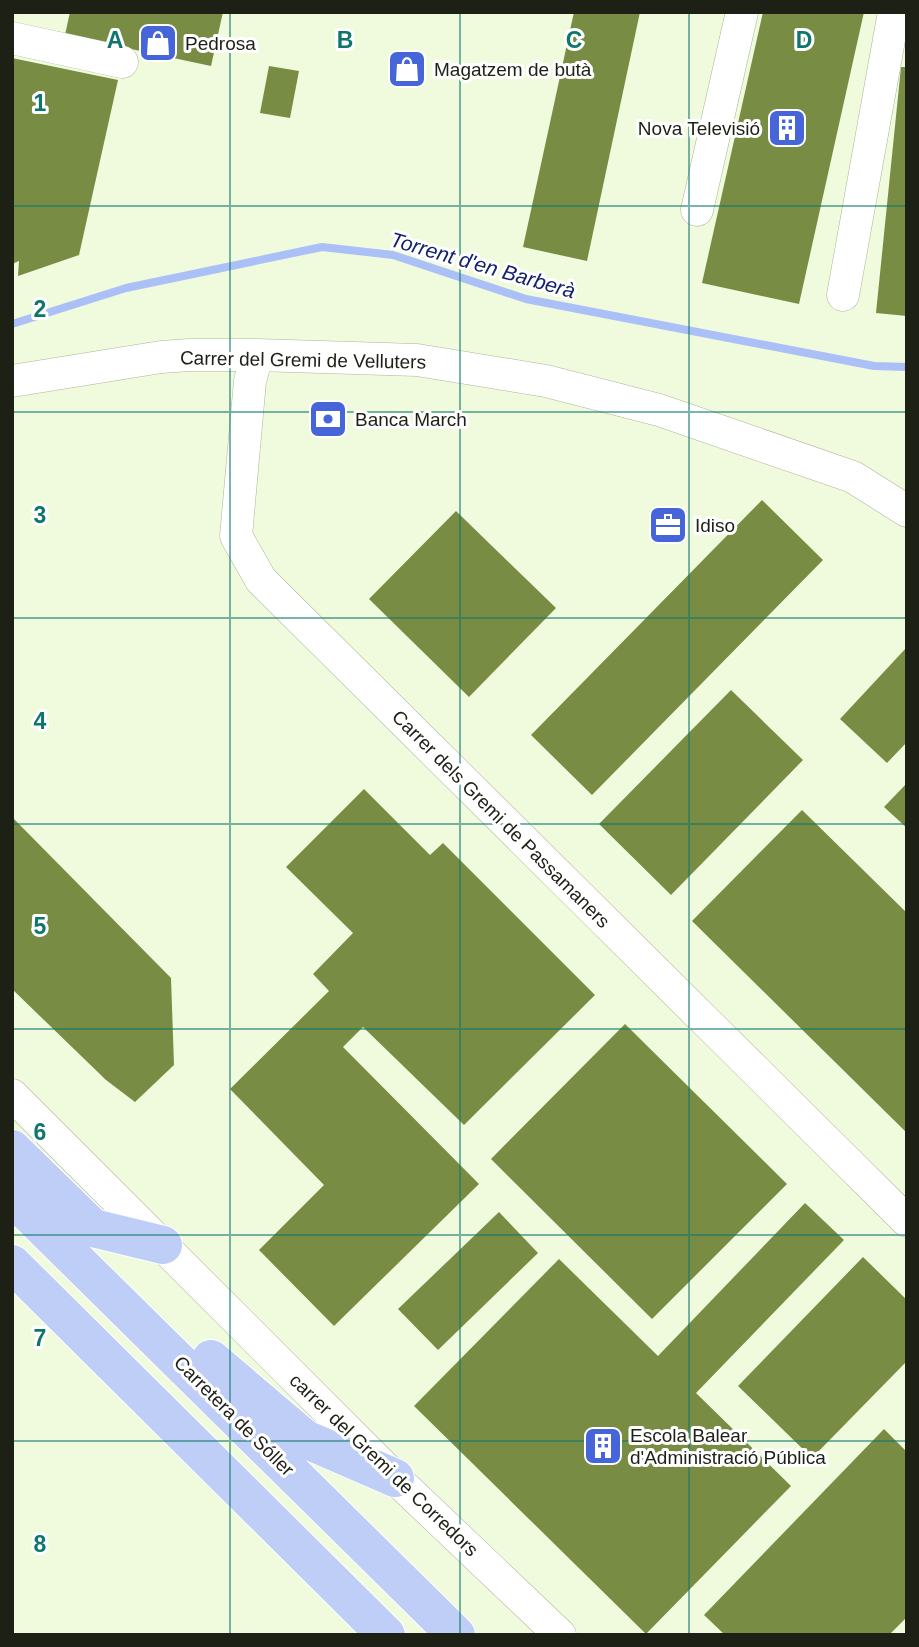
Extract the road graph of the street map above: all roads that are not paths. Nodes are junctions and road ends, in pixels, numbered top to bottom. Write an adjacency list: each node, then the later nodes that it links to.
1 (742, 12): 5 (street)
2 (894, 12): 6 (street)
3 (12, 38): 4 (street)
4 (122, 62)
5 (696, 210)
6 (843, 295)
7 (257, 355): 8 (street, Carrer del Gremi de Velluters); 9 (street, Carrer del Gremi de Velluters); 13 (street, Carrer dels Gremi de Passamaners)
8 (12, 381)
9 (907, 510)
10 (12, 1096): 14 (street)
11 (12, 1149): 14 (main road)
12 (12, 1197): 15 (main road, Carretera de Sóller)
13 (907, 1221)
14 (163, 1245): 17 (street, carrer del Gremi de Corredors)
15 (81, 1264): 17 (main road); 19 (main road, Carretera de Sóller)
16 (12, 1265): 18 (main road)
17 (395, 1478): 20 (street, carrer del Gremi de Corredors)
18 (386, 1635)
19 (456, 1635)
20 (560, 1635)

